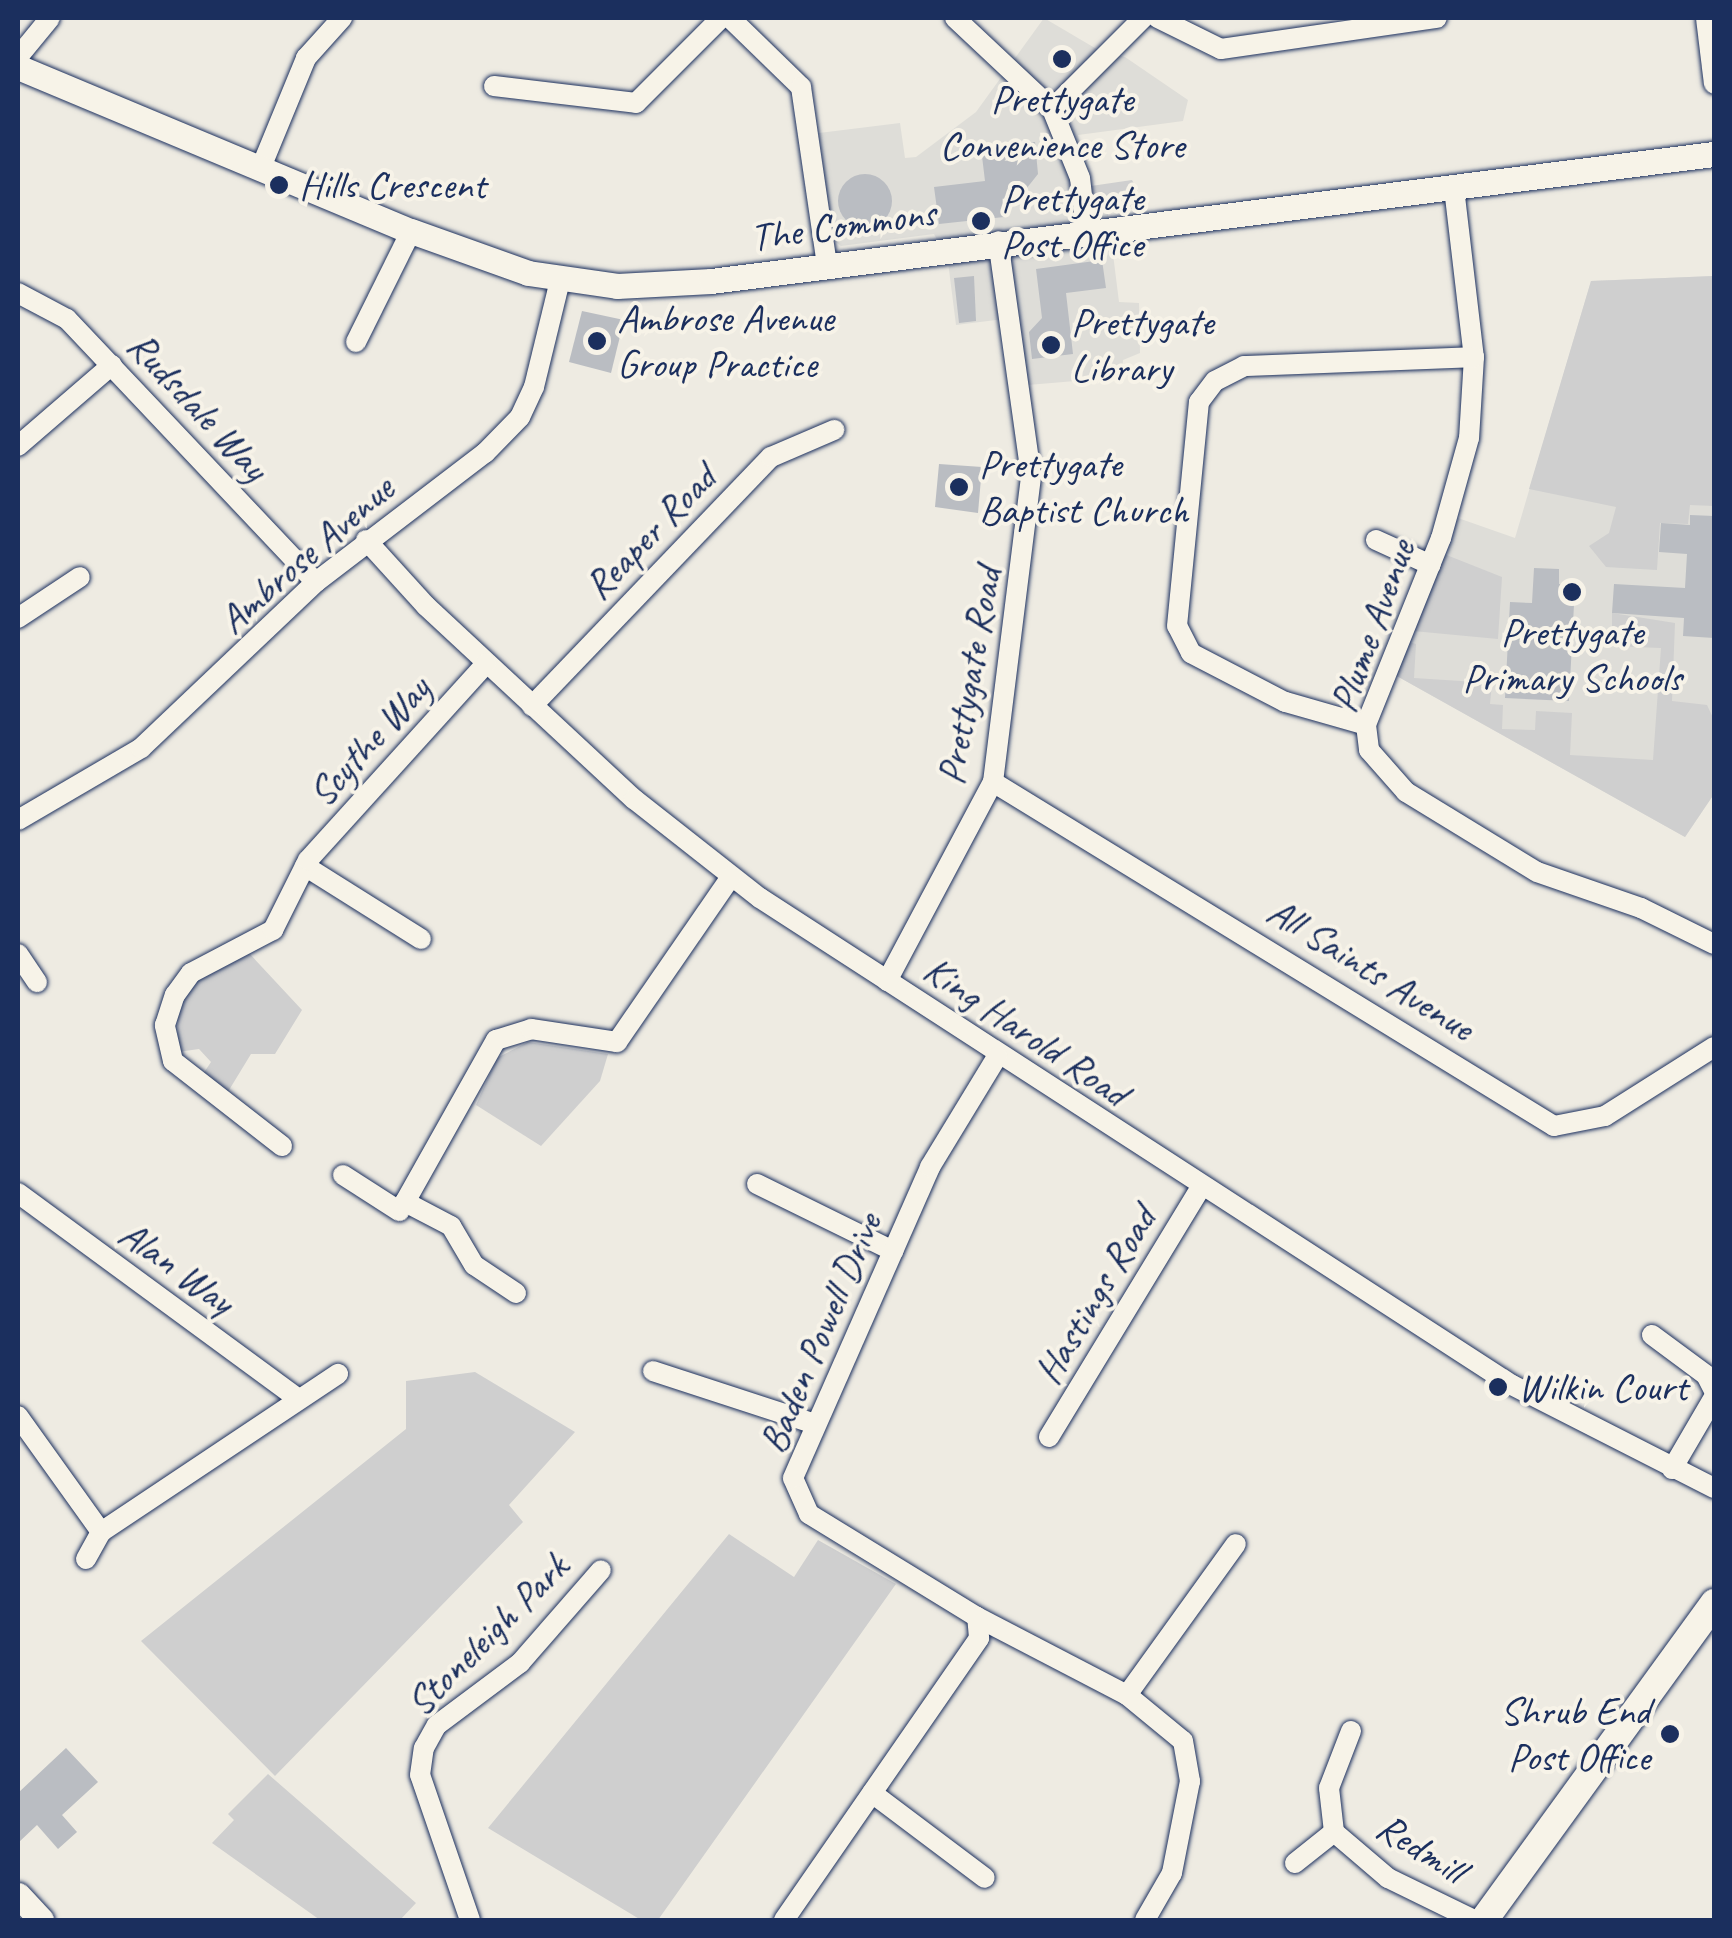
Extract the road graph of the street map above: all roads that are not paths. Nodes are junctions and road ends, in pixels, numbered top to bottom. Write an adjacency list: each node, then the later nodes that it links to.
1 (50, 18): 10 (street)
2 (342, 18): 16 (street)
3 (721, 18): 13 (street)
4 (730, 18): 21 (street)
5 (954, 18): 14 (street)
6 (1144, 18): 14 (street)
7 (1158, 18): 8 (street)
8 (1436, 18)
9 (1706, 18): 12 (street)
10 (18, 57)
11 (18, 67): 16 (street, The Commons)
12 (1714, 84)
13 (494, 86)
14 (1052, 109): 19 (street)
15 (1714, 154): 17 (street, The Commons)
16 (262, 165): 18 (street, The Commons)
17 (1454, 188): 19 (street, The Commons); 25 (street, Plume Avenue)
18 (411, 230): 22 (street, The Commons); 24 (street)
19 (1086, 230): 20 (street, The Commons)
20 (998, 241): 21 (street, The Commons); 38 (street, Prettygate Road)
21 (827, 266): 22 (street, The Commons)
22 (560, 280): 29 (street, Ambrose Avenue)
23 (18, 294): 26 (street, Rudsdale Way)
24 (356, 342)
25 (1474, 356): 31 (street, Plume Avenue); 37 (street)
26 (112, 365): 28 (street); 33 (street, Rudsdale Way)
27 (834, 430): 36 (street, Reaper Road)
28 (18, 446)
29 (366, 540): 33 (street, Ambrose Avenue); 35 (street, King Harold Road)
30 (1376, 540): 31 (street)
31 (1430, 565): 37 (street, Plume Avenue)
32 (80, 577): 34 (street)
33 (316, 582): 39 (street, Ambrose Avenue)
34 (18, 618)
35 (486, 664): 36 (street, King Harold Road); 40 (street, Scythe Way)
36 (532, 706): 41 (street, King Harold Road)
37 (1366, 726): 43 (street, Plume Avenue)
38 (993, 782): 45 (street, Prettygate Road); 47 (street, All Saints Avenue)
39 (18, 820)
40 (305, 866): 42 (street, Scythe Way); 49 (street, Scythe Way)
41 (731, 877): 45 (street, King Harold Road); 54 (street)
42 (421, 940)
43 (1714, 944)
44 (18, 954): 46 (street)
45 (888, 981): 48 (street, King Harold Road)
46 (37, 982)
47 (1714, 1048)
48 (997, 1057): 52 (street, King Harold Road); 55 (street, Baden Powell Drive)
49 (282, 1146)
50 (343, 1175): 54 (street)
51 (756, 1184): 55 (street)
52 (1200, 1189): 64 (street, Hastings Road); 65 (street, King Harold Road)
53 (18, 1193): 61 (street, Alan Way)
54 (398, 1212): 56 (street)
55 (893, 1251): 63 (street, Baden Powell Drive)
56 (516, 1293)
57 (1652, 1335): 60 (street)
58 (654, 1370): 63 (street)
59 (338, 1374): 61 (street)
60 (1714, 1394): 65 (street)
61 (296, 1397): 67 (street)
62 (18, 1416): 67 (street)
63 (812, 1424): 72 (street, Baden Powell Drive)
64 (1049, 1436)
65 (1672, 1469): 66 (street, King Harold Road)
66 (1714, 1488)
67 (101, 1532): 69 (street)
68 (1236, 1544): 73 (street)
69 (86, 1559)
70 (601, 1570): 81 (street, Stoneleigh Park)
71 (1714, 1602): 85 (main road)
72 (977, 1616): 73 (street, Baden Powell Drive); 75 (street)
73 (1127, 1696): 83 (street, Baden Powell Drive)
74 (1351, 1731): 76 (street, Redmill)
75 (872, 1793): 78 (street); 82 (street)
76 (1334, 1832): 77 (street, Redmill); 84 (street, Redmill)
77 (1295, 1863)
78 (985, 1878)
79 (18, 1896): 80 (street)
80 (41, 1920)
81 (470, 1920)
82 (784, 1920)
83 (1145, 1920)
84 (1474, 1920)
85 (1484, 1920)

